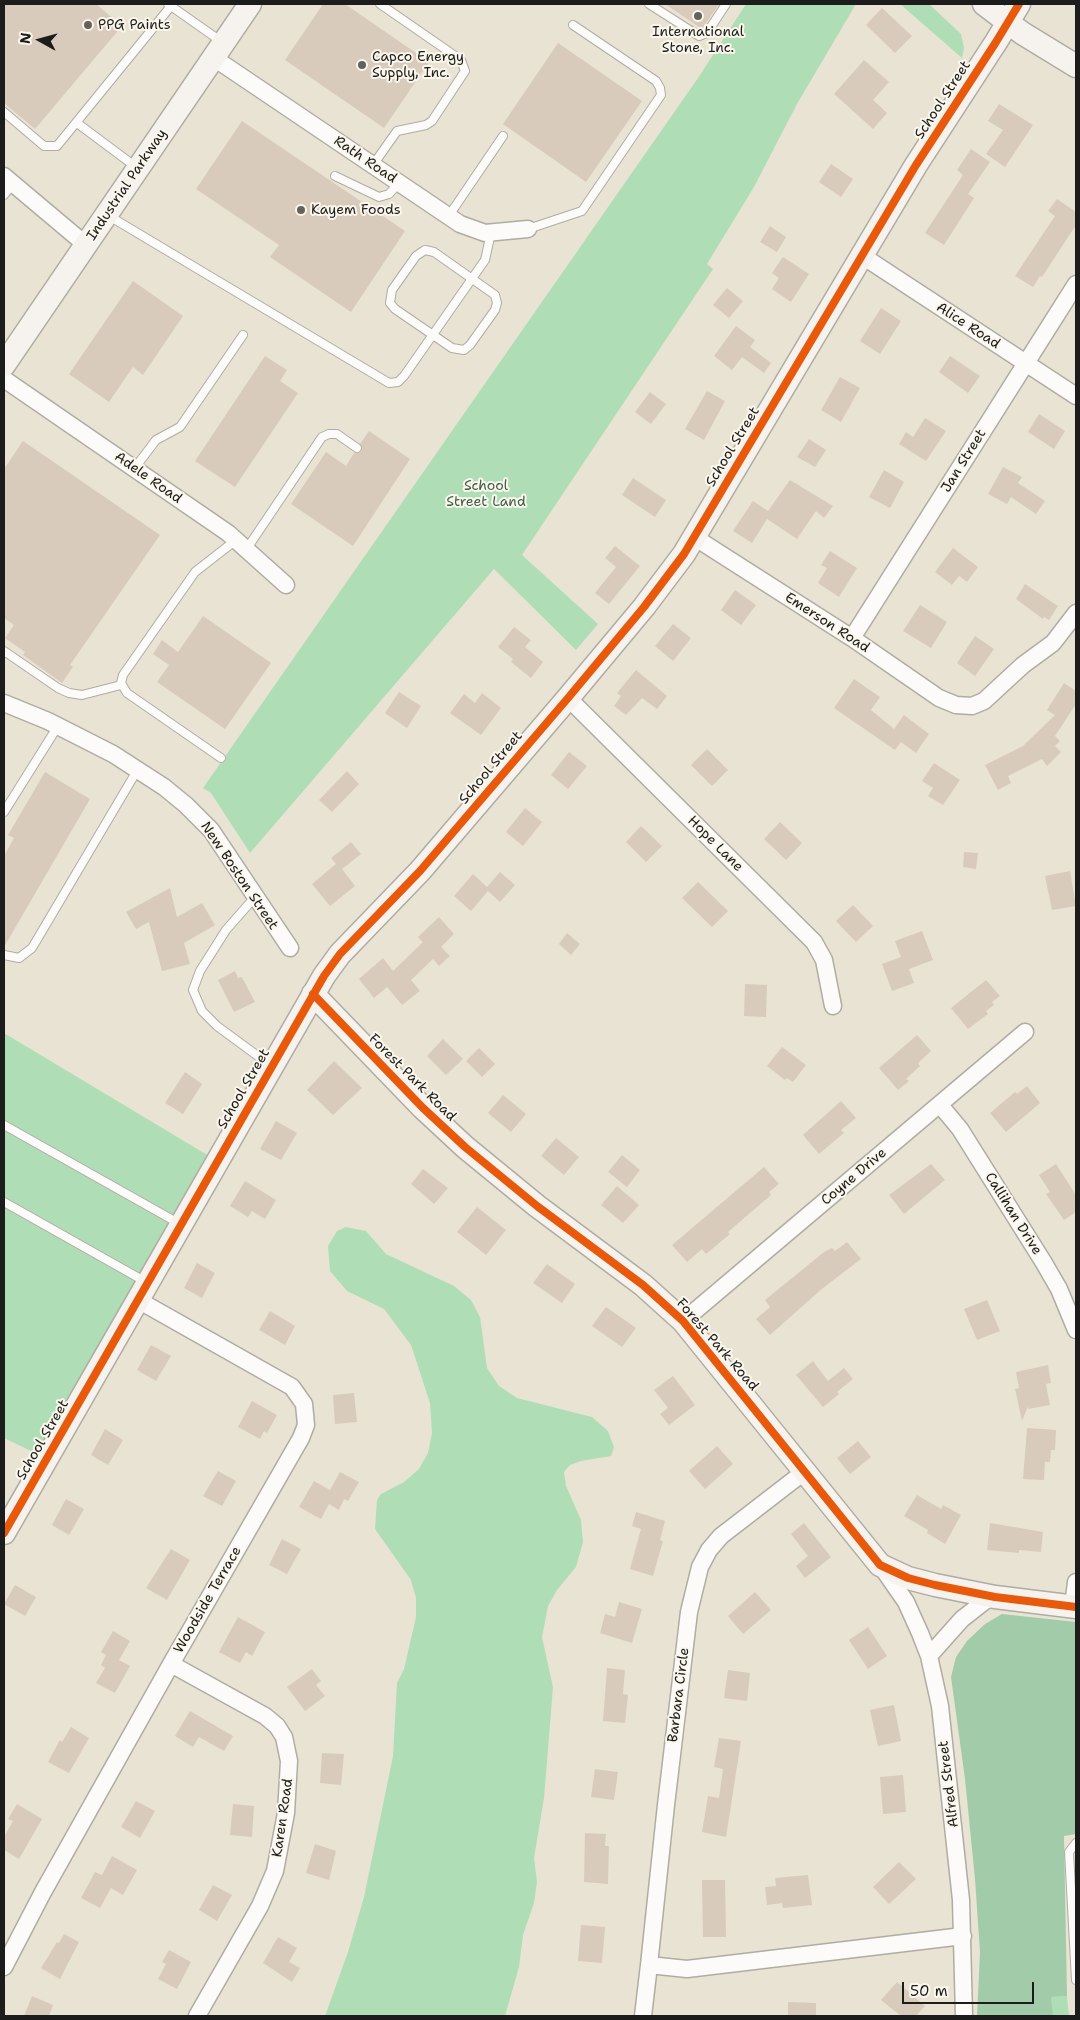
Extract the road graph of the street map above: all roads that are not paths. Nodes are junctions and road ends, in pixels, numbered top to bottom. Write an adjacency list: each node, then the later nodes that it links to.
1 (380, 4): 14 (lane)
2 (649, 4): 3 (lane)
3 (726, 4)
4 (984, 4): 7 (street)
5 (169, 5): 9 (lane); 12 (lane)
6 (247, 5): 9 (street, Industrial Parkway)
7 (1013, 13): 10 (street); 24 (street, School Street)
8 (573, 25): 21 (lane)
9 (218, 50): 14 (street, Rath Road); 15 (street, Industrial Parkway)
10 (1076, 66)
11 (4, 112): 12 (lane)
12 (76, 123): 15 (lane)
13 (504, 136): 20 (lane)
14 (373, 166): 17 (street, Rath Road)
15 (138, 168): 19 (street, Industrial Parkway)
16 (335, 176): 17 (lane)
17 (399, 184): 20 (street, Rath Road)
18 (7, 185): 23 (street)
19 (106, 214): 23 (street, Industrial Parkway); 28 (lane)
20 (448, 216): 22 (street, Rath Road)
21 (528, 229): 22 (street, Rath Road)
22 (491, 233): 25 (lane)
23 (86, 245): 30 (street, Industrial Parkway)
24 (861, 255): 29 (street, Alice Road); 35 (street, School Street)
25 (472, 279): 28 (lane); 28 (lane); 28 (lane)
26 (1076, 284): 29 (street, Jan Street)
27 (243, 335): 34 (lane)
28 (433, 335)
29 (1026, 364): 32 (street, Alice Road); 39 (street, Jan Street)
30 (4, 365)
31 (4, 379): 34 (street, Adele Road)
32 (1076, 396)
33 (357, 448): 36 (lane)
34 (134, 469): 36 (street, Adele Road)
35 (694, 537): 39 (street, Emerson Road); 42 (street, School Street)
36 (241, 545): 37 (street, Adele Road); 41 (lane)
37 (286, 585)
38 (1076, 613): 39 (street, Emerson Road)
39 (852, 638)
40 (4, 651): 41 (lane)
41 (121, 685): 45 (lane)
42 (568, 698): 51 (street, School Street); 52 (street, Hope Lane)
43 (5, 707): 44 (street, New Boston Street)
44 (58, 726): 46 (street, New Boston Street); 47 (lane)
45 (221, 758)
46 (138, 769): 48 (street, New Boston Street); 50 (lane)
47 (4, 812)
48 (255, 897): 49 (street, New Boston Street); 54 (lane)
49 (290, 948)
50 (4, 956)
51 (313, 994): 54 (street, School Street); 60 (street, Forest Park Road)
52 (833, 1006)
53 (1025, 1032): 55 (street, Coyne Drive)
54 (272, 1066): 58 (street, School Street)
55 (940, 1105): 60 (street, Coyne Drive); 61 (street, Callihan Drive)
56 (4, 1125): 58 (lane)
57 (4, 1202): 59 (lane)
58 (181, 1225): 59 (street, School Street)
59 (143, 1292): 63 (street, School Street); 69 (street, Woodside Terrace)
60 (683, 1321): 62 (street, Forest Park Road)
61 (1076, 1330)
62 (804, 1472): 64 (street, Forest Park Road); 72 (street, Barbara Circle)
63 (4, 1534)
64 (880, 1565): 66 (street, Forest Park Road); 68 (street, Alfred Street)
65 (1076, 1582): 67 (street)
66 (995, 1597): 67 (street, Forest Park Road); 68 (street)
67 (1075, 1607)
68 (929, 1656): 71 (street, Alfred Street)
69 (171, 1664): 73 (street, Woodside Terrace); 75 (street, Karen Road)
70 (1076, 1843): 74 (lane)
71 (963, 1936): 72 (street); 77 (street, Alfred Street)
72 (649, 1965): 76 (street, Barbara Circle)
73 (4, 1967)
74 (1076, 1980)
75 (197, 2016)
76 (644, 2016)
77 (964, 2016)

